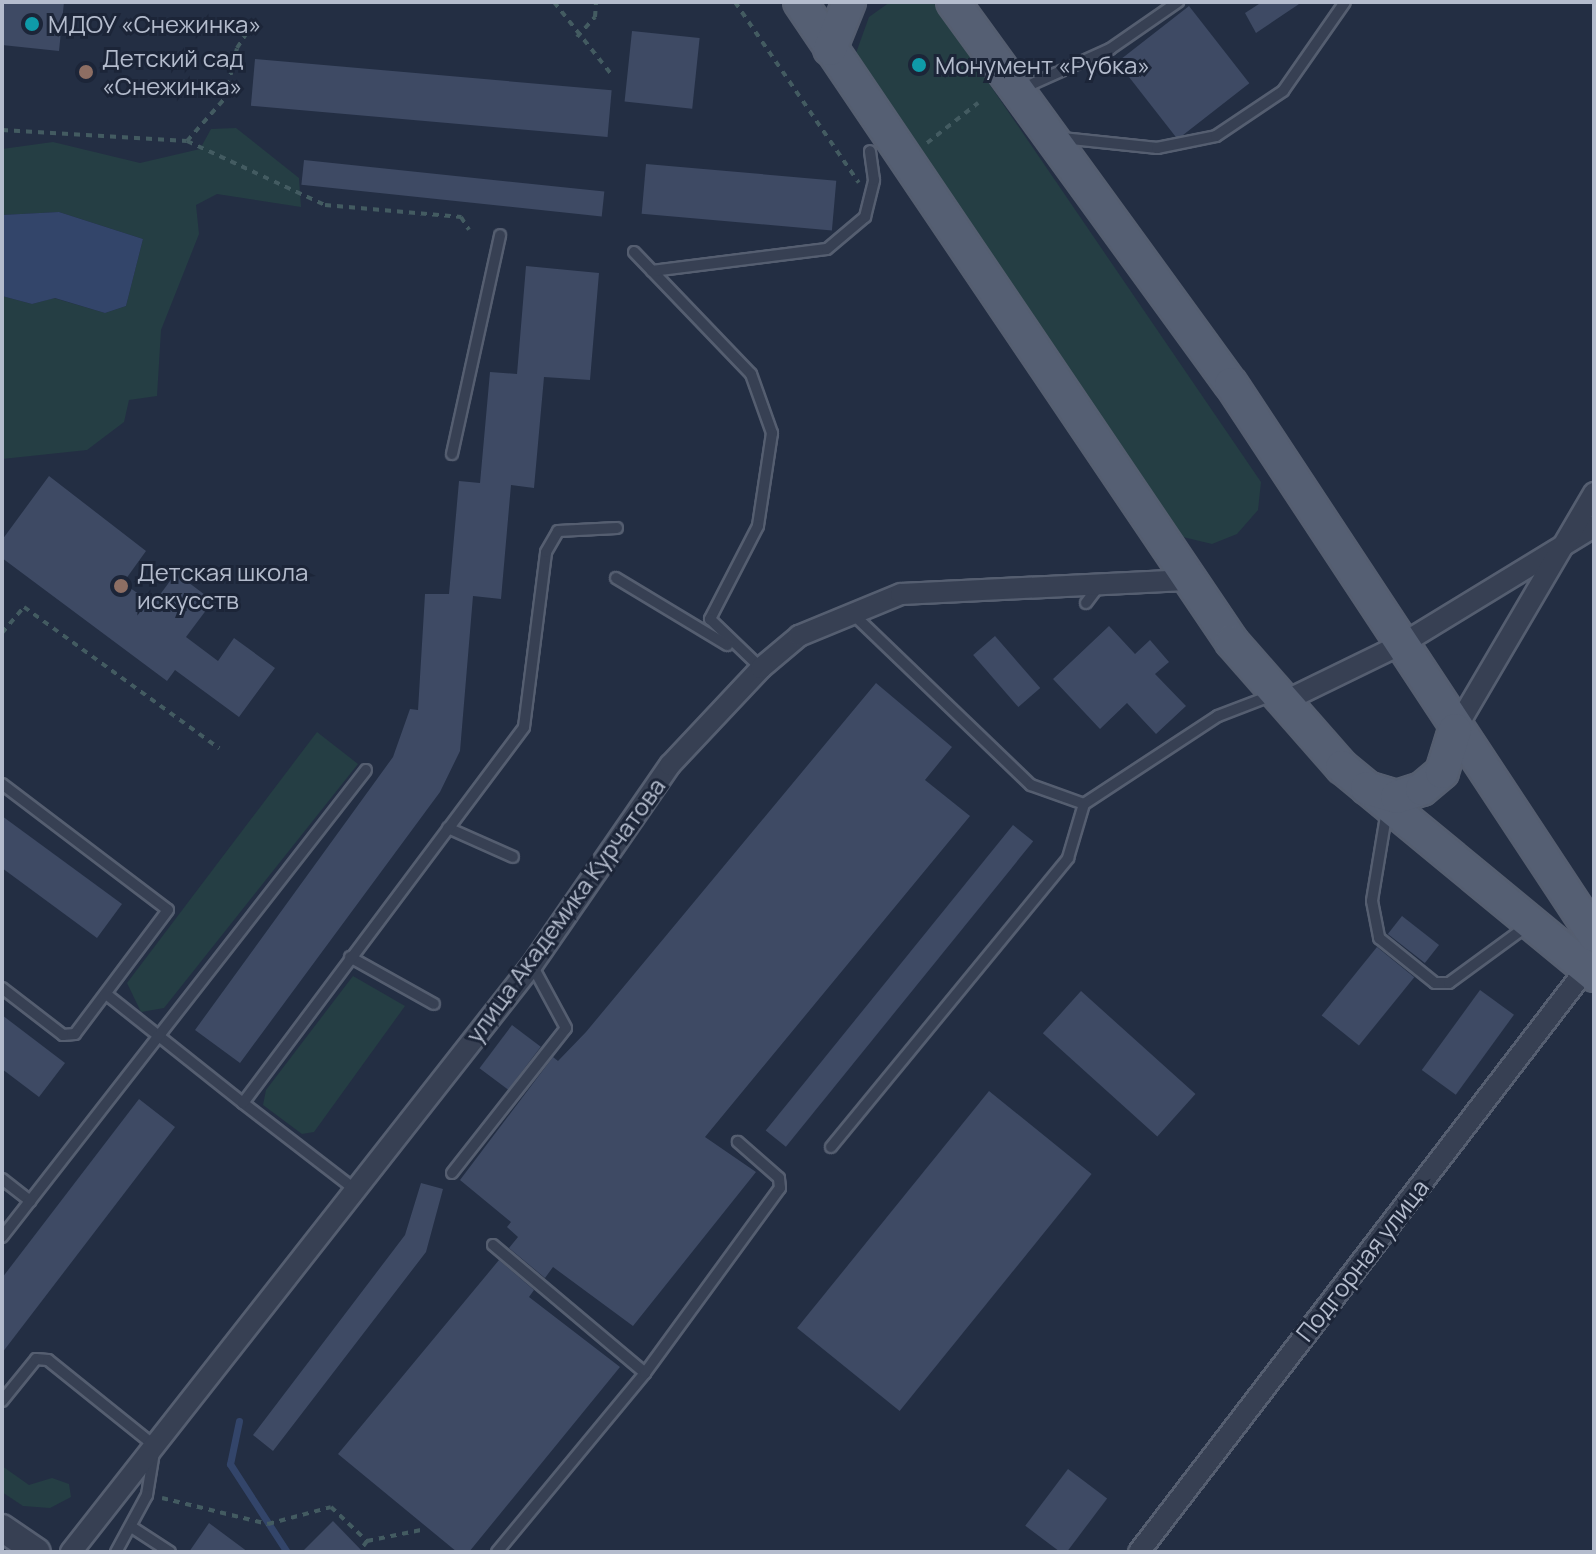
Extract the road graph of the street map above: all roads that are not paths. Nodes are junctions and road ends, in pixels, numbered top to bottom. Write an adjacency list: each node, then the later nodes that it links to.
1 (800, 2): 6 (main road)
2 (849, 2): 6 (main road)
3 (953, 2): 7 (main road)
4 (1178, 2): 7 (lane)
5 (1345, 2): 8 (lane)
6 (830, 49): 19 (main road)
7 (1019, 90): 8 (main road)
8 (1054, 137): 23 (main road)
9 (870, 151): 12 (lane)
10 (500, 235): 13 (lane)
11 (634, 252): 12 (lane)
12 (652, 271): 24 (lane)
13 (452, 454)
14 (1594, 493): 17 (street)
15 (1594, 527): 17 (street)
16 (617, 528): 33 (lane)
17 (1568, 543): 23 (street); 27 (street)
18 (616, 578): 24 (lane)
19 (1190, 580): 20 (street, улица Академика Курчатова); 26 (main road)
20 (1099, 586): 21 (lane); 22 (street, улица Академика Курчатова)
21 (1086, 603)
22 (849, 610): 25 (street, улица Академика Курчатова); 31 (lane)
23 (1402, 644): 26 (street); 27 (main road)
24 (736, 650): 25 (lane)
25 (761, 668): 38 (street, улица Академика Курчатова)
26 (1282, 697): 30 (main road); 31 (lane)
27 (1455, 730): 30 (main road); 36 (main road)
28 (366, 770): 43 (lane)
29 (2, 784): 41 (lane)
30 (1364, 787): 32 (main road)
31 (1084, 804): 46 (lane)
32 (1388, 808): 35 (main road); 35 (lane)
33 (448, 828): 34 (lane); 37 (lane)
34 (513, 857)
35 (1528, 924): 39 (main road)
36 (1594, 935)
37 (350, 957): 42 (lane); 44 (lane)
38 (532, 965): 47 (lane); 49 (street, улица Академика Курчатова)
39 (1590, 972): 63 (street, Подгорная улица)
40 (2, 988): 41 (lane)
41 (106, 994): 43 (lane)
42 (434, 1004)
43 (157, 1036): 44 (lane); 50 (lane)
44 (243, 1103): 49 (lane)
45 (738, 1142): 53 (lane)
46 (831, 1147)
47 (452, 1173)
48 (2, 1179): 50 (lane)
49 (353, 1188): 55 (street, улица Академика Курчатова)
50 (30, 1201): 51 (lane)
51 (2, 1237)
52 (493, 1245): 53 (lane)
53 (645, 1373): 62 (lane)
54 (2, 1401): 55 (lane)
55 (155, 1446): 57 (lane); 59 (street, улица Академика Курчатова)
56 (2, 1528): 58 (street)
57 (133, 1528): 60 (lane); 61 (lane)
58 (37, 1552)
59 (71, 1552)
60 (116, 1552)
61 (170, 1552)
62 (497, 1552)
63 (1139, 1552)

